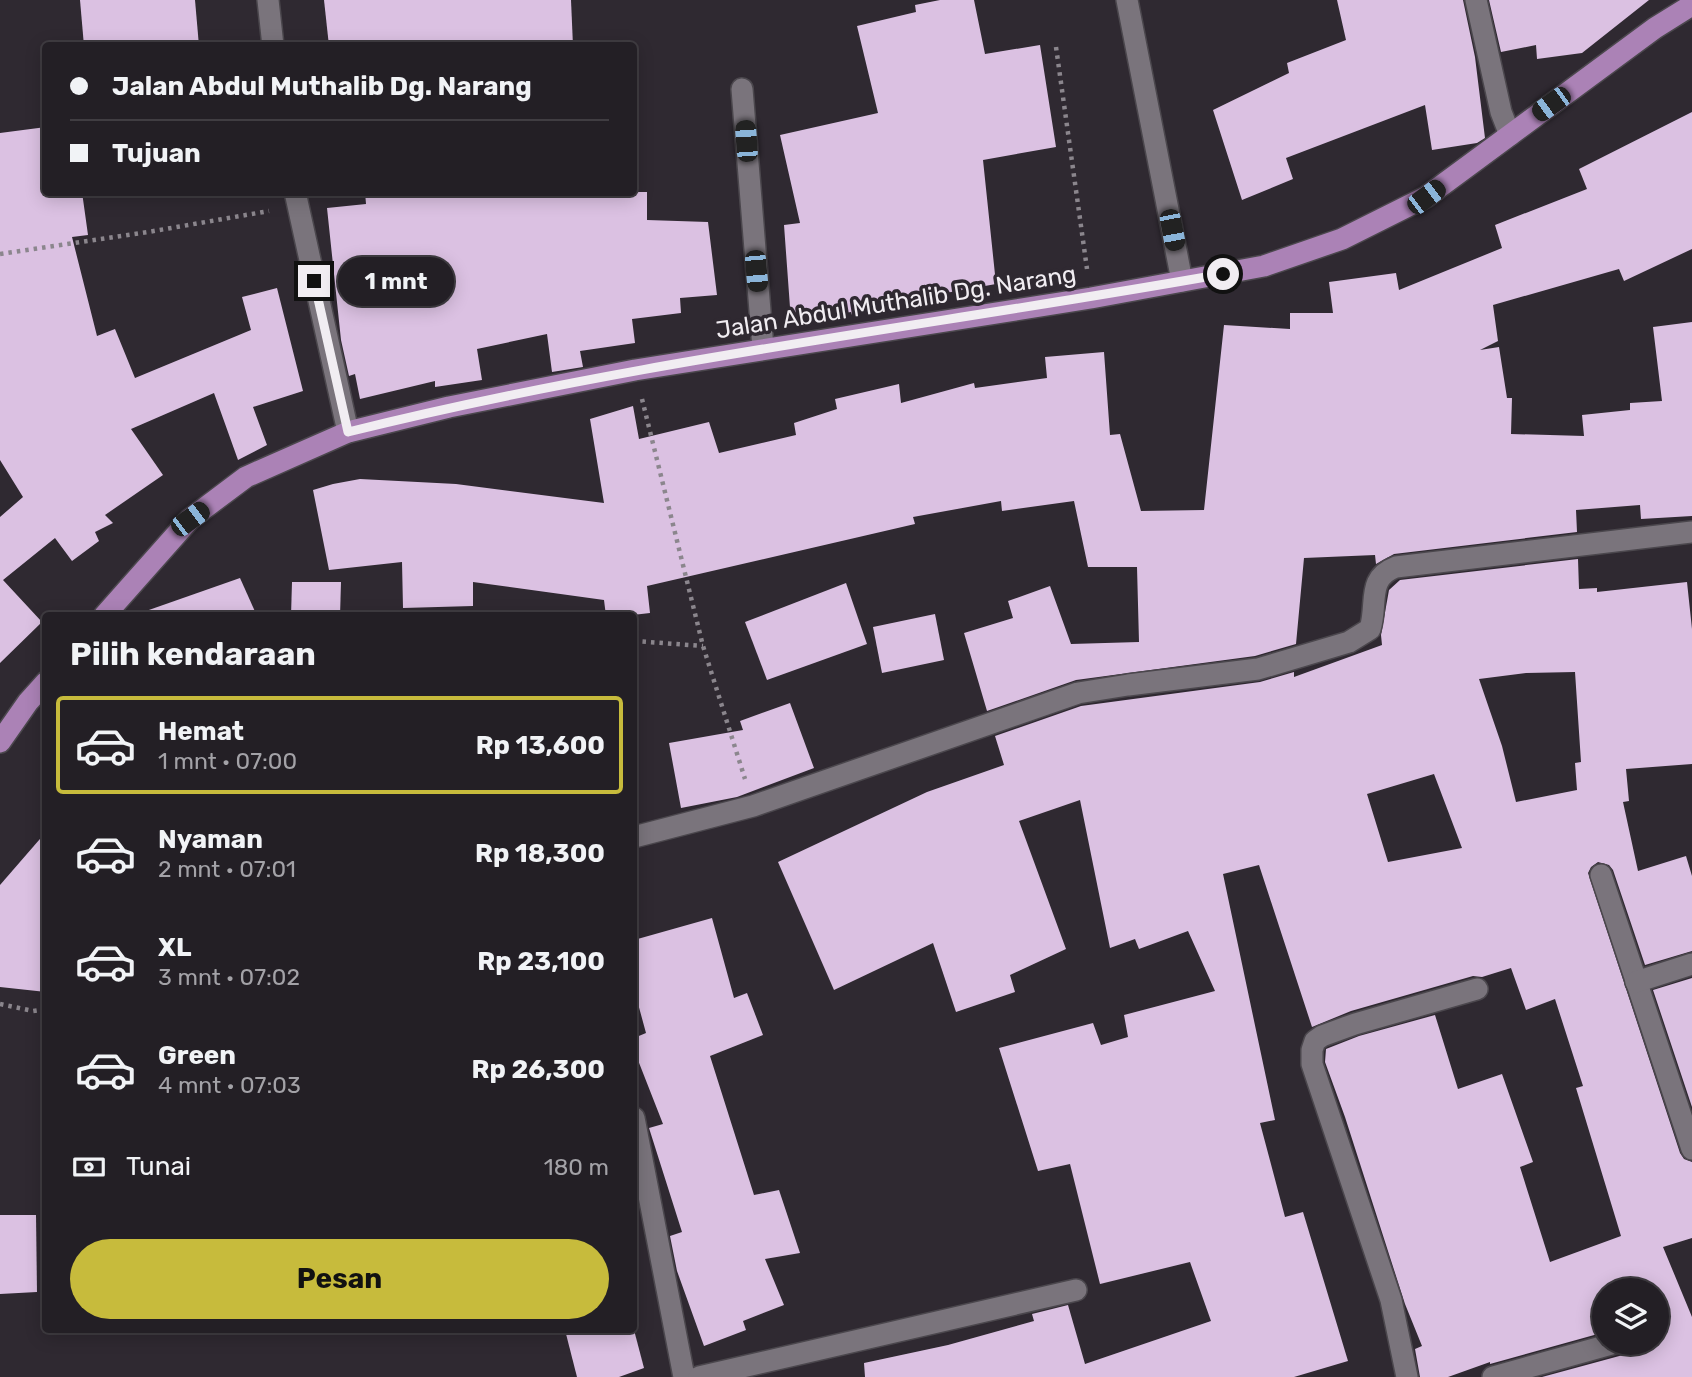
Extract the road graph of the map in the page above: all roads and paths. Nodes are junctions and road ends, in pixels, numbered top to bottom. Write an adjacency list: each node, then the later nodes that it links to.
1 (268, 0): 5 (street)
2 (1127, 0): 11 (street)
3 (1476, 0): 8 (street)
4 (1692, 5): 8 (main road, Jalan Abdul Muthalib Dg. Narang)
5 (273, 42)
6 (1056, 47): 12 (path)
7 (742, 89): 13 (street)
8 (1510, 135): 11 (main road, Jalan Abdul Muthalib Dg. Narang)
9 (296, 199): 10 (path); 15 (street)
10 (0, 254)
11 (1182, 281): 12 (main road, Jalan Abdul Muthalib Dg. Narang)
12 (1091, 298): 13 (main road, Jalan Abdul Muthalib Dg. Narang)
13 (762, 348): 14 (main road, Jalan Abdul Muthalib Dg. Narang)
14 (635, 370): 15 (main road, Jalan Abdul Muthalib Dg. Narang); 19 (path)
15 (348, 432): 17 (main road, Jalan Abdul Muthalib Dg. Narang)
16 (1692, 532): 22 (street)
17 (108, 612)
18 (637, 642): 19 (path)
19 (703, 646): 22 (path)
20 (42, 686): 21 (main road)
21 (0, 742)
22 (753, 806): 23 (street)
23 (637, 836)
24 (1601, 875): 26 (street)
25 (1692, 964): 26 (street)
26 (1636, 982): 31 (street)
27 (1477, 989): 36 (street)
28 (0, 1003): 29 (path)
29 (42, 1010)
30 (637, 1134): 34 (street)
31 (1692, 1149)
32 (1076, 1290): 35 (street)
33 (1592, 1350): 37 (street)
34 (684, 1377)
35 (699, 1377)
36 (1407, 1377)
37 (1493, 1377)

